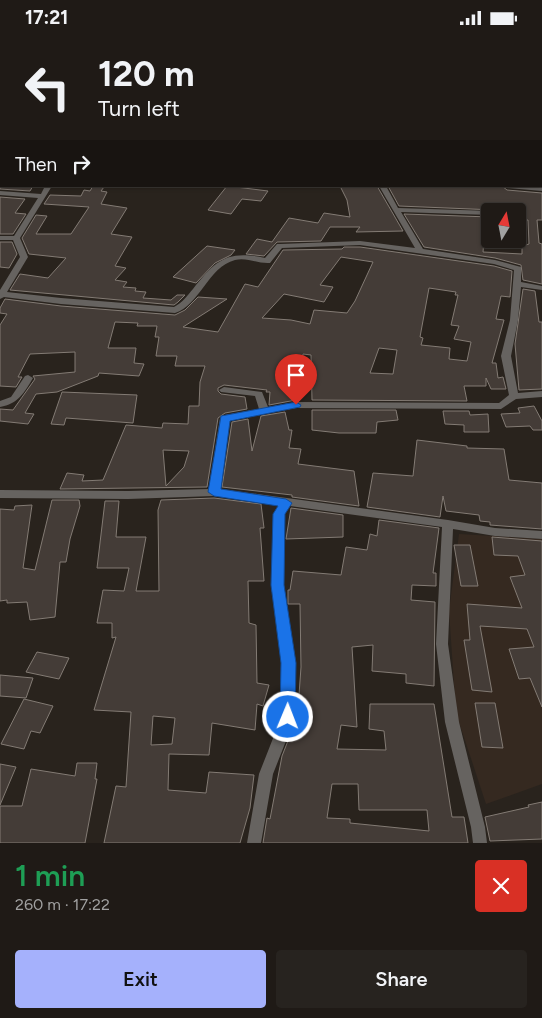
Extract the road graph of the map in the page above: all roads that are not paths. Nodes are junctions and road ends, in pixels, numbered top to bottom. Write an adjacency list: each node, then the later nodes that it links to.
1 (48, 187): 6 (street)
2 (383, 187): 7 (street)
3 (519, 187): 4 (street)
4 (542, 189)
5 (0, 193): 6 (street)
6 (42, 196): 10 (street)
7 (396, 210): 8 (street); 11 (street)
8 (481, 213)
9 (0, 238): 10 (street)
10 (16, 238): 14 (street)
11 (424, 252): 12 (street); 14 (street)
12 (517, 284): 13 (street); 18 (street)
13 (542, 288)
14 (1, 295)
15 (28, 378): 19 (street)
16 (224, 390): 20 (street)
17 (542, 394): 18 (street)
18 (514, 396): 20 (street)
19 (0, 404)
20 (264, 411): 21 (street)
21 (214, 492): 22 (street); 23 (street)
22 (0, 494)
23 (286, 503): 24 (street); 26 (street)
24 (448, 524): 25 (street); 27 (street)
25 (542, 535)
26 (254, 843)
27 (480, 843)

